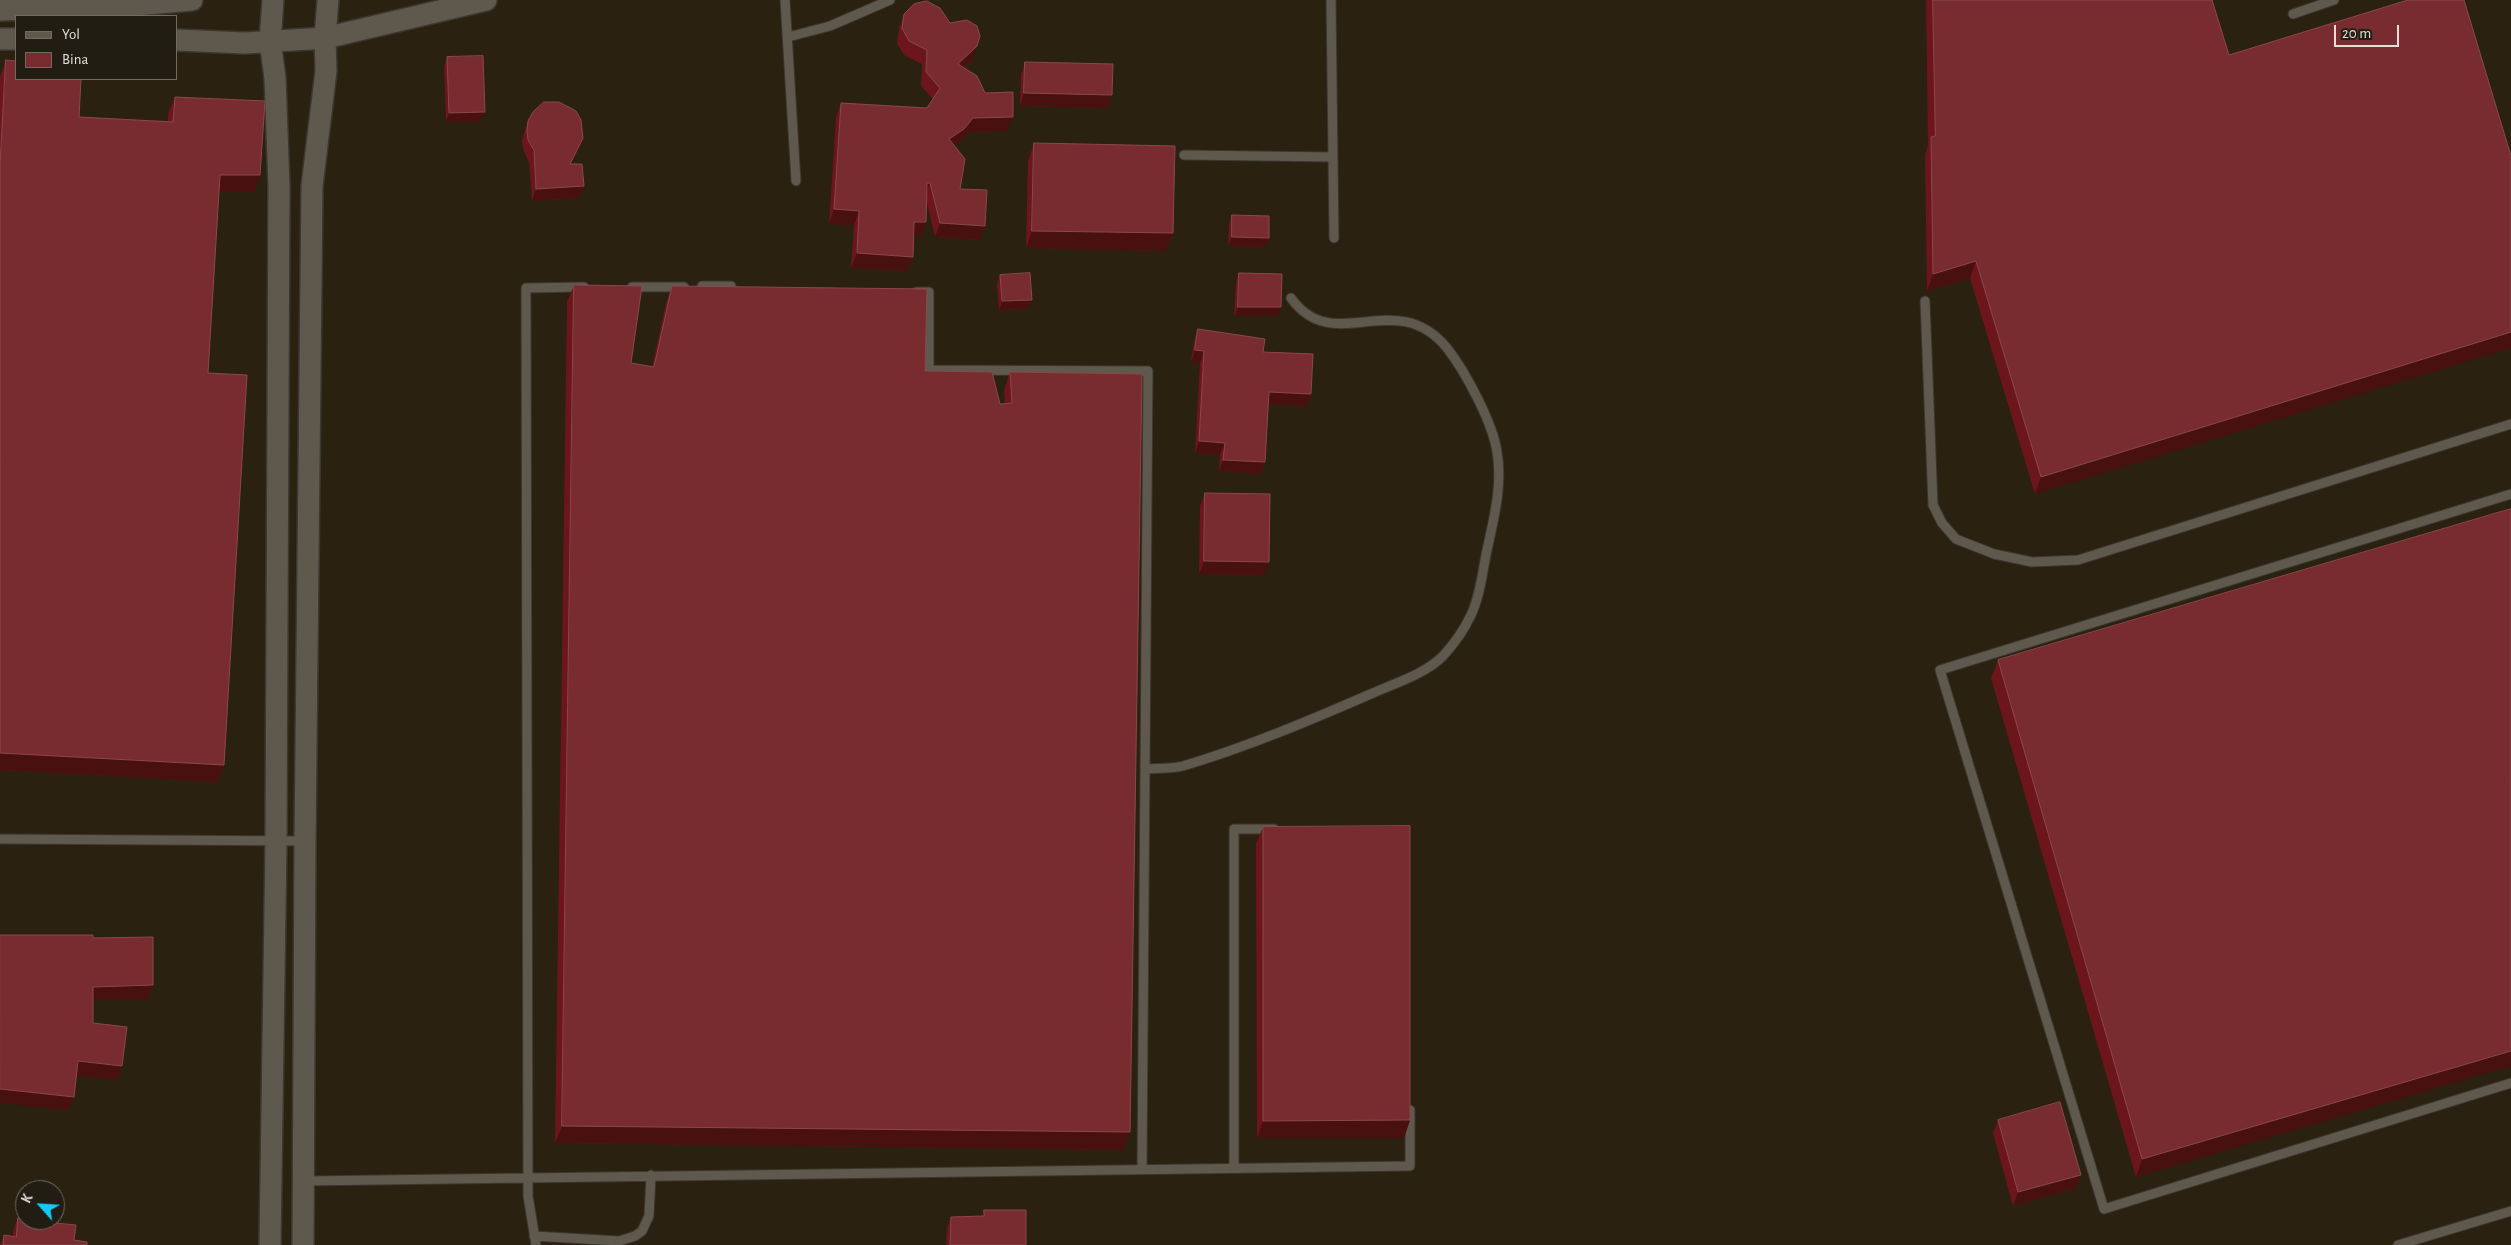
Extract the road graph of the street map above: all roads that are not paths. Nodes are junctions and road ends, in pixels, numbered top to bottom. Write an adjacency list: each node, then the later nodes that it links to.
1 (192, 0): 9 (street)
2 (273, 0): 16 (street)
3 (328, 0): 12 (street)
4 (486, 0): 12 (street)
5 (785, 0): 11 (lane)
6 (890, 0): 11 (lane)
7 (1331, 0): 18 (lane)
8 (2334, 0): 10 (lane)
9 (0, 10)
10 (2293, 14)
11 (788, 37): 19 (lane)
12 (325, 38): 16 (street); 33 (street)
13 (0, 39): 14 (street)
14 (15, 39)
15 (178, 40): 16 (street)
16 (270, 41): 32 (street)
17 (1184, 156): 18 (lane)
18 (1333, 157): 20 (lane)
19 (796, 181)
20 (1334, 238)
21 (732, 286): 23 (lane)
22 (594, 287): 39 (lane)
23 (624, 287)
24 (910, 292): 29 (lane)
25 (1290, 298): 29 (lane)
26 (1925, 301): 27 (lane)
27 (2511, 424)
28 (2511, 494): 34 (lane)
29 (1145, 769): 37 (lane)
30 (1283, 829): 36 (lane)
31 (0, 839): 32 (lane)
32 (276, 841): 33 (lane); 43 (street)
33 (305, 841): 40 (street)
34 (2511, 1084)
35 (1410, 1096): 36 (lane)
36 (1234, 1166): 37 (lane)
37 (1142, 1168): 38 (lane)
38 (651, 1176): 39 (lane); 42 (lane)
39 (528, 1177): 40 (lane); 42 (lane)
40 (303, 1181): 44 (street)
41 (2511, 1211): 45 (lane)
42 (535, 1240)
43 (270, 1245)
44 (303, 1245)
45 (2398, 1245)

